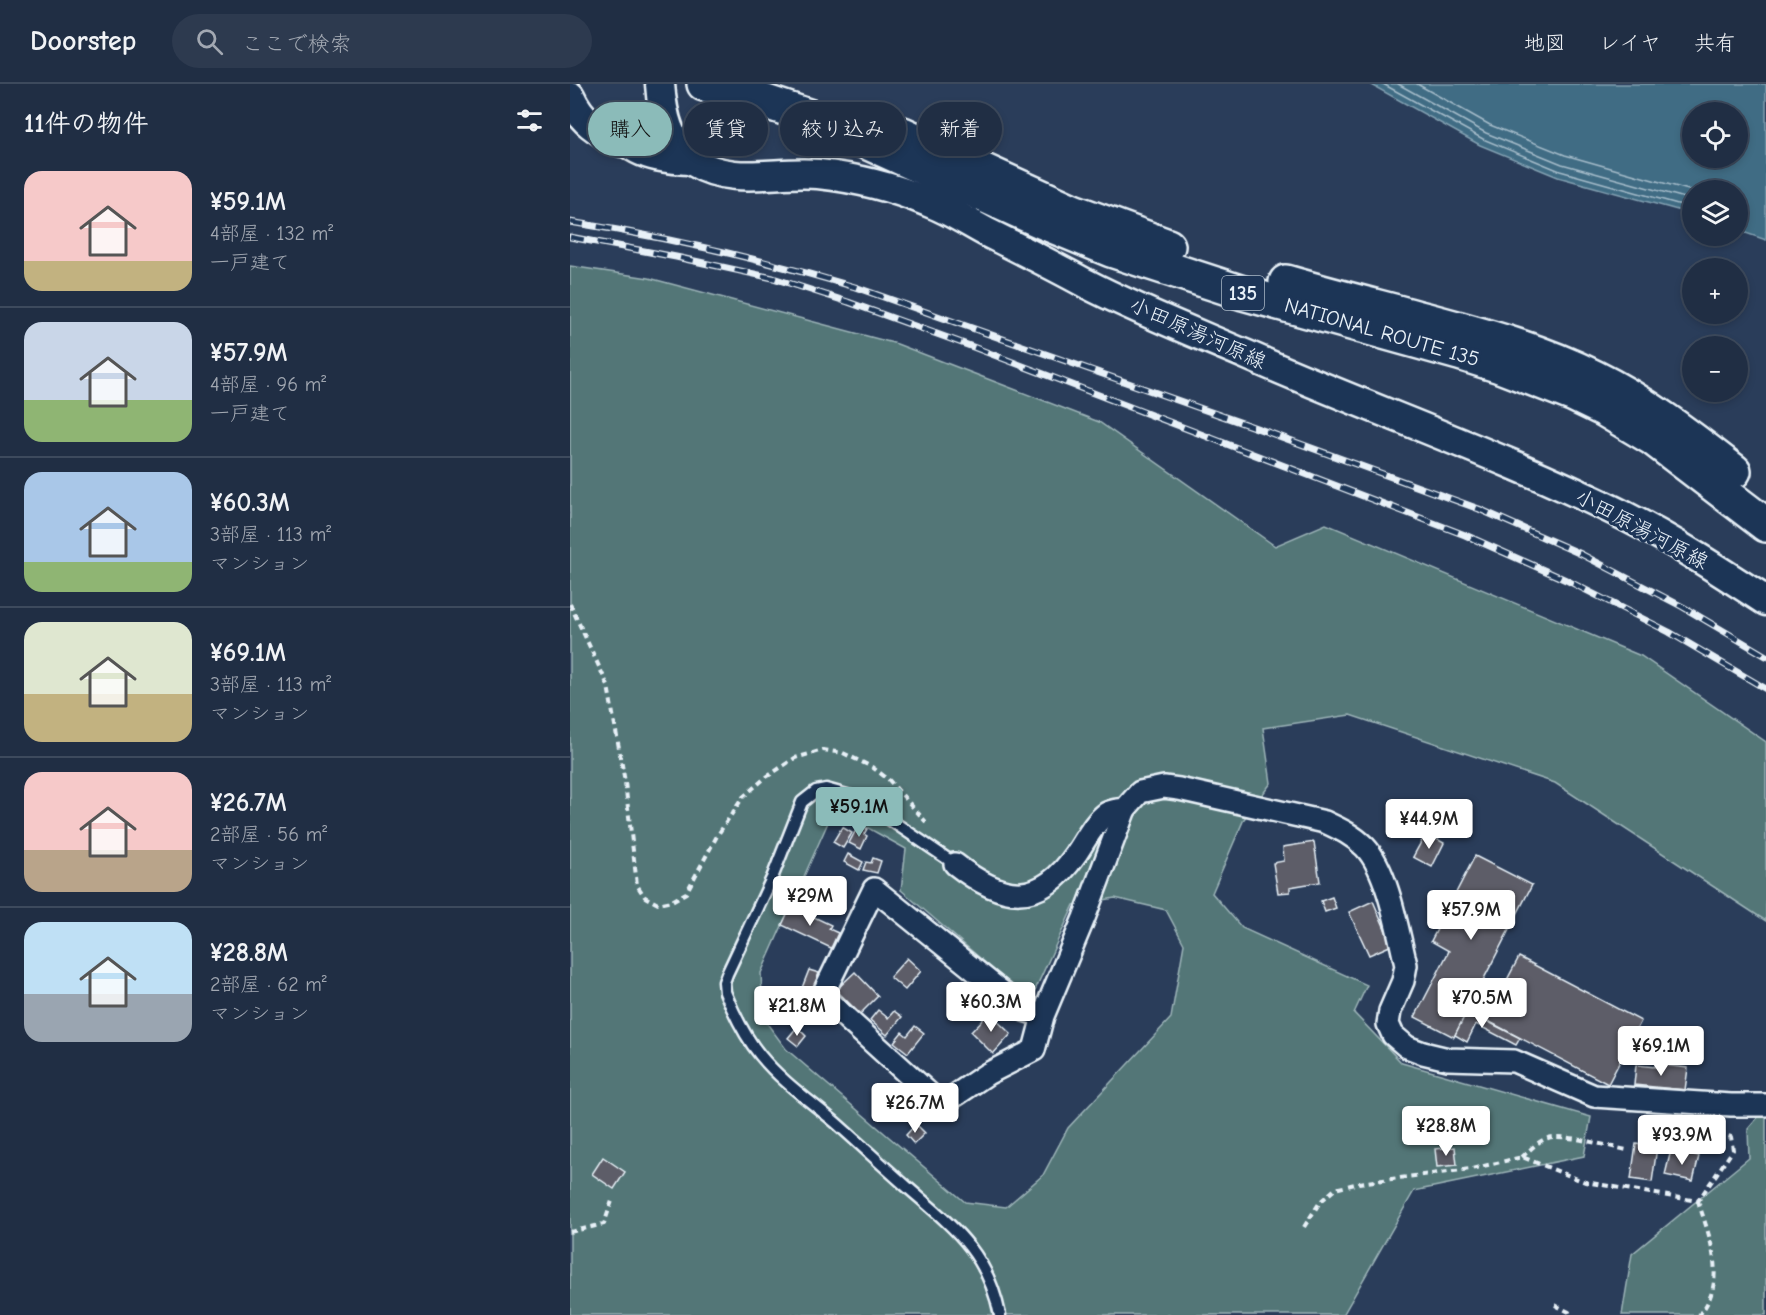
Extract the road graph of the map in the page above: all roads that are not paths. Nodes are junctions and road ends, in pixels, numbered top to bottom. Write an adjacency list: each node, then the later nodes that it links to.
1 (660, 84): 5 (main road, 小田原湯河原線)
2 (704, 84): 11 (highway, NATIONAL ROUTE 135 / 135)
3 (776, 84): 10 (highway, NATIONAL ROUTE 135 / 135)
4 (570, 96): 6 (main road)
5 (663, 102)
6 (588, 124)
7 (672, 136): 9 (main road, 小田原湯河原線)
8 (648, 156): 9 (street)
9 (697, 164): 12 (main road, 小田原湯河原線)
10 (1766, 496)
11 (1766, 525)
12 (1766, 601)
13 (1125, 809): 14 (street); 15 (street); 16 (street)
14 (955, 864): 17 (lane)
15 (1043, 1016): 15 (street)
16 (1766, 1104)
17 (1000, 1315)

